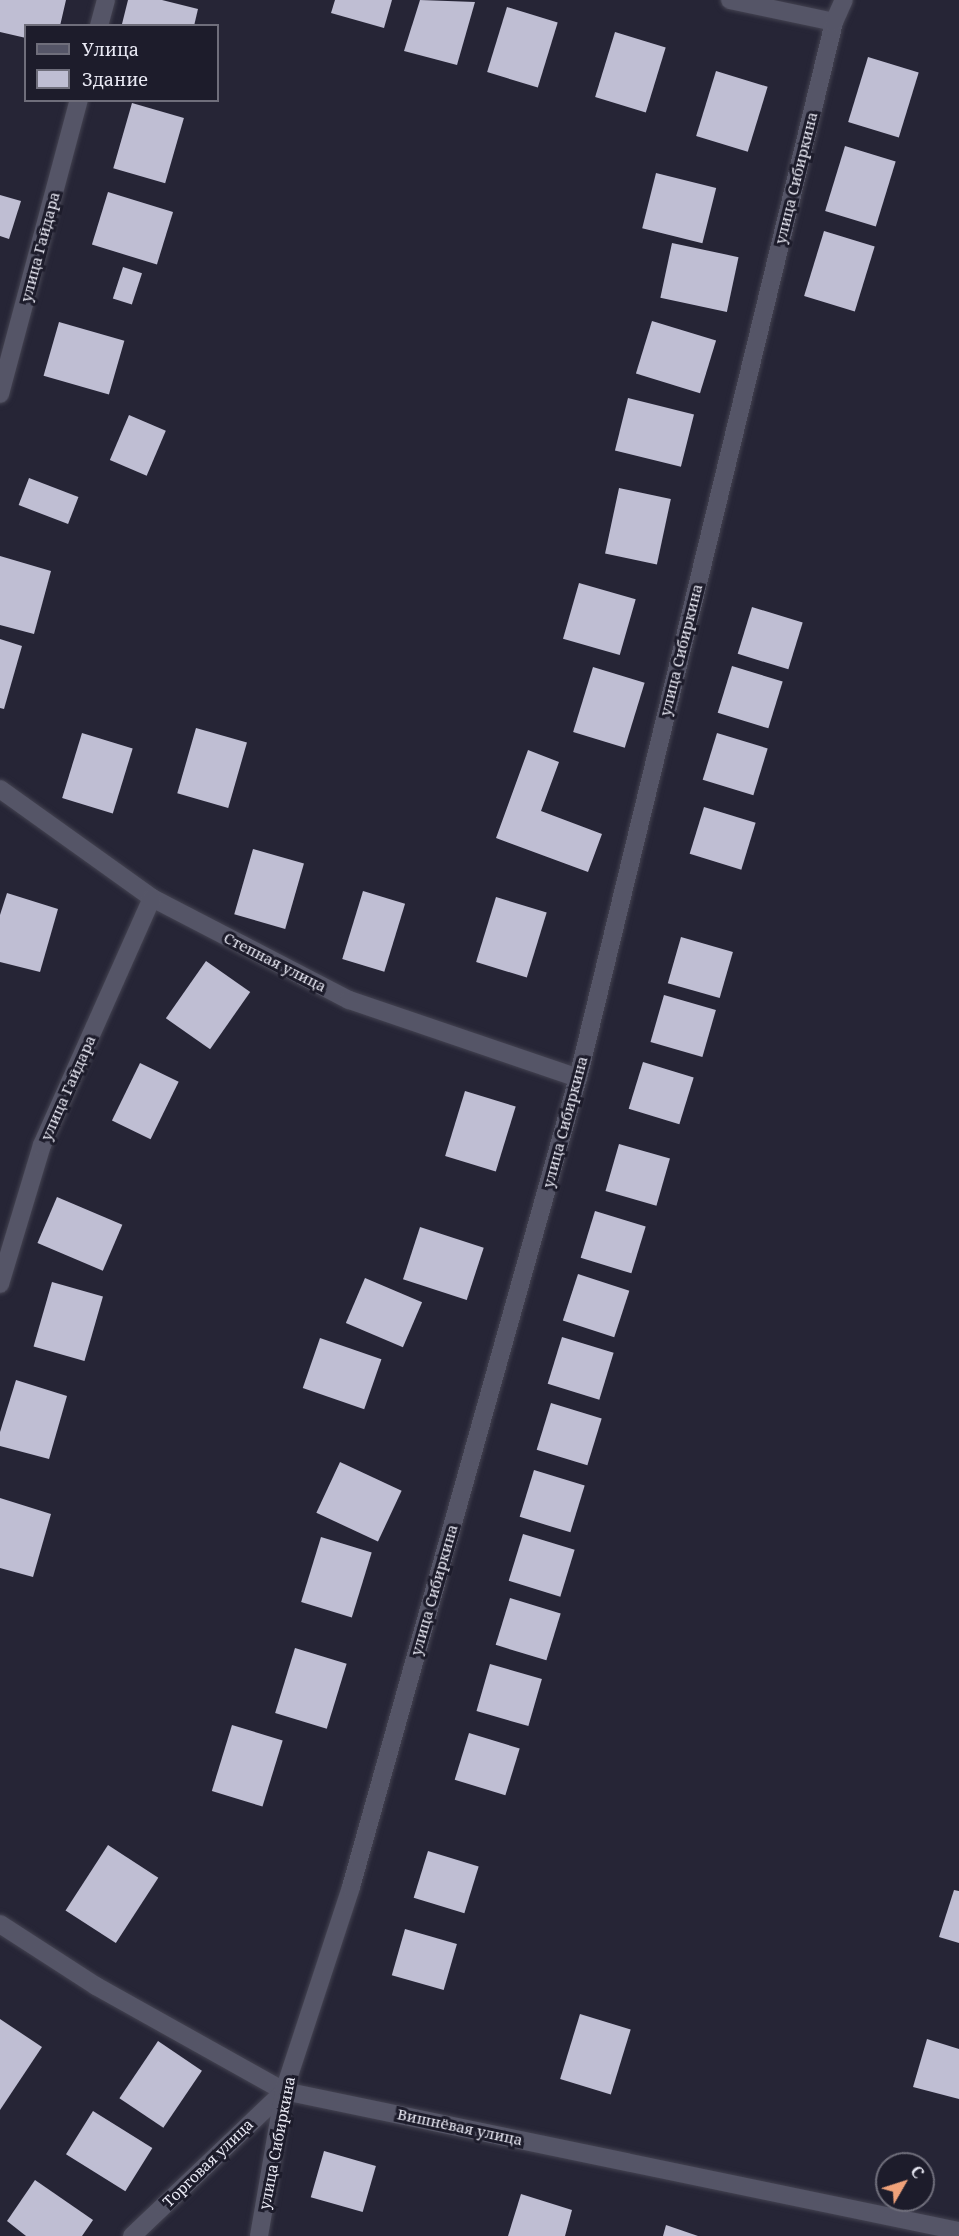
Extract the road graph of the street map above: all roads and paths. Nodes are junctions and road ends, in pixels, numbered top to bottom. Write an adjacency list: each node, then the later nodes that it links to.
1 (106, 0): 5 (street)
2 (730, 0): 4 (street)
3 (844, 0): 4 (street, улица Сибиркина)
4 (834, 22): 10 (street, улица Сибиркина)
5 (100, 24)
6 (78, 102): 7 (street, улица Гайдара)
7 (0, 394)
8 (0, 789): 9 (street, Степная улица)
9 (152, 898): 10 (street, Степная улица); 11 (street, улица Гайдара)
10 (578, 1078): 13 (street, улица Сибиркина)
11 (0, 1284)
12 (0, 1924): 13 (street, Вишнёвая улица)
13 (284, 2091): 14 (street, Вишнёвая улица); 15 (street, Торговая улица); 16 (street, улица Сибиркина)
14 (959, 2231)
15 (132, 2236)
16 (260, 2236)

